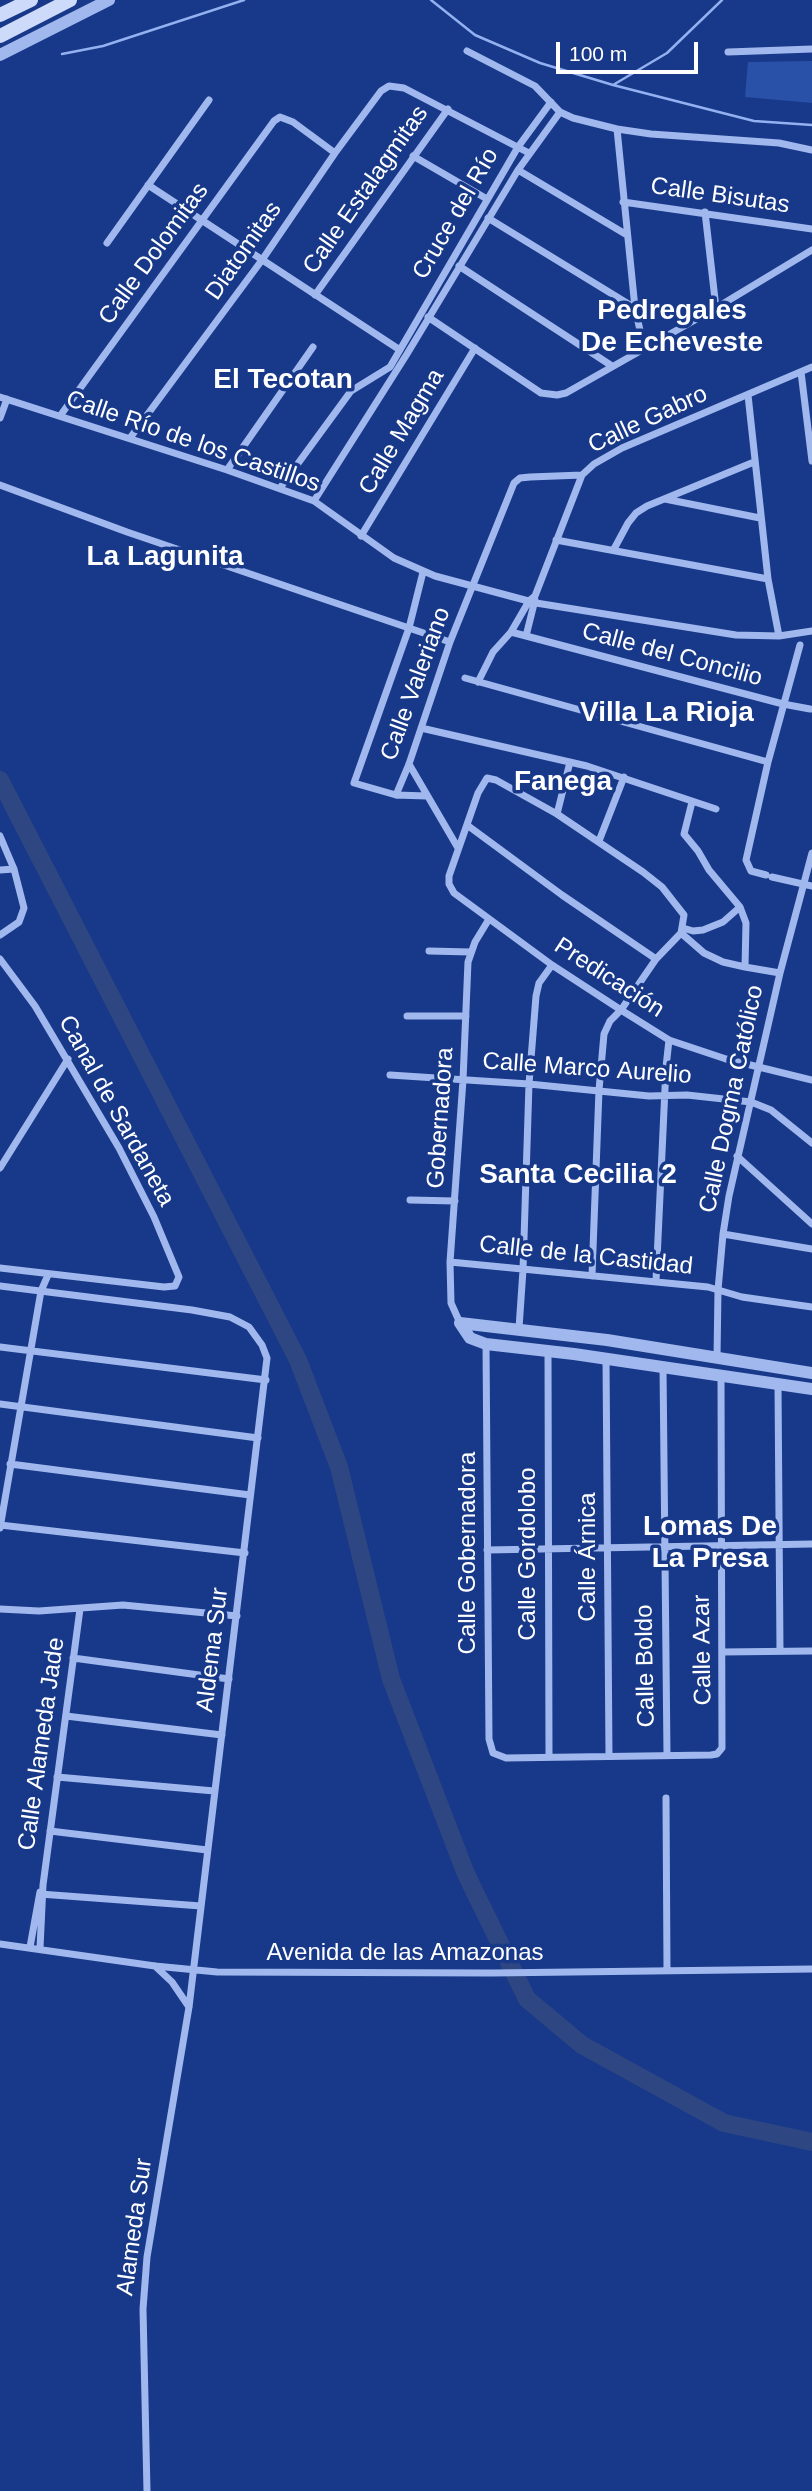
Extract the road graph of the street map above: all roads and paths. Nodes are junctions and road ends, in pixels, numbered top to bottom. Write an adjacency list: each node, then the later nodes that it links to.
1 (31, 0): 4 (main road)
2 (70, 0): 5 (main road)
3 (109, 0): 9 (street)
4 (0, 15)
5 (0, 36)
6 (812, 49): 8 (street)
7 (467, 51): 11 (street)
8 (728, 52)
9 (0, 55)
10 (209, 100): 21 (street)
11 (551, 102): 13 (street); 15 (street, Cruce del Río)
12 (448, 108): 15 (street); 17 (street, Diatomitas); 19 (street, Calle Estalagmitas)
13 (560, 112): 14 (street); 18 (street, Cruce del Río)
14 (617, 129): 16 (street); 23 (street)
15 (518, 147): 18 (street); 22 (street, Cruce del Río)
16 (812, 150)
17 (335, 153): 26 (street, Calle Dolomitas); 31 (street, Diatomitas)
18 (529, 153): 20 (street, Cruce del Río)
19 (413, 156): 22 (street); 33 (street, Calle Estalagmitas)
20 (518, 170): 25 (street, Cruce del Río); 28 (street)
21 (148, 185): 26 (street); 29 (street)
22 (487, 199): 40 (street, Cruce del Río)
23 (623, 202): 24 (street, Calle Bisutas); 28 (street)
24 (705, 212): 27 (street, Calle Bisutas); 35 (street)
25 (488, 218): 32 (street, Cruce del Río); 34 (street)
26 (202, 221): 31 (street); 48 (street, Calle Dolomitas)
27 (812, 229)
28 (627, 235): 34 (street)
29 (107, 243)
30 (812, 250): 35 (street)
31 (262, 260): 33 (street); 50 (street, Diatomitas)
32 (459, 266): 36 (street, Cruce del Río); 42 (street)
33 (315, 295): 40 (street)
34 (635, 308): 39 (street)
35 (716, 308): 39 (street)
36 (428, 317): 38 (street); 41 (street, Cruce del Río)
37 (313, 347): 53 (street)
38 (475, 348): 42 (street); 60 (street, Calle Magma)
39 (644, 348): 42 (street)
40 (399, 349): 41 (street); 56 (street, Cruce del Río)
41 (407, 354): 58 (street, Cruce del Río)
42 (612, 366)
43 (812, 367): 45 (street, Calle Gabro)
44 (812, 375): 45 (street, Calle Gabro)
45 (801, 376): 46 (street, Calle Gabro); 51 (street)
46 (748, 395): 52 (street); 54 (street, Calle Gabro)
47 (3, 398): 48 (street, Calle Río de los Castillos); 49 (street)
48 (60, 416): 50 (street, Calle Río de los Castillos)
49 (0, 418)
50 (130, 438): 53 (street, Calle Río de los Castillos)
51 (812, 461)
52 (754, 462): 57 (street); 59 (street)
53 (227, 470): 56 (street, Calle Río de los Castillos)
54 (582, 475): 61 (street, Calle Gabro); 65 (street, Calle Valeriano)
55 (0, 485): 67 (street)
56 (280, 488): 58 (street, Calle Río de los Castillos)
57 (665, 499): 59 (street); 62 (street)
58 (314, 501): 60 (street, Calle Río de los Castillos)
59 (761, 518): 64 (street)
60 (361, 536): 63 (street, Calle Río de los Castillos)
61 (556, 540): 62 (street); 66 (street, Calle Gabro)
62 (614, 550): 64 (street)
63 (423, 572): 65 (street, Calle Río de los Castillos); 67 (street)
64 (768, 579): 71 (street)
65 (472, 586): 66 (street, Calle Río de los Castillos); 72 (street, Calle Valeriano)
66 (533, 600): 69 (street); 70 (street); 71 (street, Calle Río de los Castillos)
67 (409, 628): 72 (street); 83 (street)
68 (812, 631): 71 (street, Calle Río de los Castillos)
69 (511, 632): 70 (street, Calle del Concilio); 75 (street)
70 (526, 636): 76 (street, Calle del Concilio)
71 (779, 636)
72 (450, 642): 78 (street, Calle Valeriano)
73 (800, 645): 76 (street)
74 (466, 678): 75 (street)
75 (478, 682): 80 (street)
76 (783, 705): 77 (street, Calle del Concilio); 80 (street)
77 (810, 709)
78 (421, 728): 79 (street); 81 (street, Calle Valeriano)
79 (570, 762): 82 (street); 87 (street)
80 (768, 762): 95 (street)
81 (409, 764): 83 (street, Calle Valeriano); 84 (street)
82 (624, 777): 85 (street); 90 (street)
83 (396, 795): 84 (street)
84 (427, 796): 91 (street)
85 (692, 802): 86 (street); 96 (street)
86 (716, 809)
87 (557, 814): 88 (street); 90 (street)
88 (467, 825): 91 (street); 103 (street)
89 (0, 836): 93 (street)
90 (599, 841): 98 (street)
91 (458, 848): 97 (street, Predicación)
92 (812, 853): 95 (street, Calle Dogma Católico)
93 (14, 869): 94 (street); 99 (street)
94 (0, 870)
95 (808, 885): 106 (street, Calle Dogma Católico)
96 (740, 908): 98 (street); 105 (street)
97 (489, 919): 101 (street, Gobernadora); 104 (street, Predicación)
98 (682, 931): 103 (street); 105 (street)
99 (0, 935)
100 (429, 951): 101 (street)
101 (471, 952): 109 (street, Gobernadora)
102 (0, 959): 111 (street, Canal de Sardaneta)
103 (656, 959): 107 (street)
104 (552, 965): 107 (street, Predicación); 116 (street)
105 (745, 967): 106 (street)
106 (780, 973): 112 (street, Calle Dogma Católico)
107 (621, 1010): 110 (street, Predicación); 117 (street)
108 (407, 1016): 109 (street)
109 (466, 1016): 114 (street, Gobernadora)
110 (669, 1041): 112 (street, Predicación); 118 (street)
111 (68, 1059): 122 (street); 131 (street, Canal de Sardaneta)
112 (757, 1067): 115 (street, Predicación); 119 (street, Calle Dogma Católico)
113 (390, 1075): 114 (street, Calle Marco Aurelio)
114 (463, 1080): 116 (street, Calle Marco Aurelio); 124 (street, Gobernadora)
115 (812, 1080)
116 (529, 1084): 117 (street, Calle Marco Aurelio); 130 (street)
117 (599, 1090): 118 (street, Calle Marco Aurelio); 132 (street)
118 (665, 1095): 119 (street, Calle Marco Aurelio); 133 (street)
119 (751, 1102): 120 (street); 121 (street, Calle Dogma Católico)
120 (812, 1143)
121 (737, 1156): 125 (street); 126 (street, Calle Dogma Católico)
122 (0, 1168)
123 (410, 1200): 124 (street)
124 (455, 1201): 128 (street, Gobernadora)
125 (812, 1224)
126 (723, 1234): 127 (street); 135 (street, Calle Dogma Católico)
127 (812, 1250)
128 (450, 1262): 130 (street, Calle de la Castidad); 138 (street, Gobernadora)
129 (0, 1268): 131 (street)
130 (523, 1270): 132 (street, Calle de la Castidad); 139 (street)
131 (47, 1275): 136 (street)
132 (592, 1276): 133 (street, Calle de la Castidad)
133 (656, 1281): 135 (street, Calle de la Castidad)
134 (0, 1286): 136 (street)
135 (718, 1290): 137 (street, Calle de la Castidad); 145 (street, Calle Dogma Católico)
136 (41, 1291): 143 (street); 149 (street, Aldema Sur)
137 (812, 1307)
138 (460, 1323): 139 (street); 140 (street)
139 (519, 1328): 145 (street)
140 (486, 1345): 142 (street); 164 (street, Calle Gobernadora)
141 (0, 1347): 143 (street)
142 (548, 1350): 144 (street); 163 (street, Calle Gordolobo)
143 (31, 1351): 149 (street); 153 (street)
144 (606, 1358): 146 (street); 162 (street, Calle Árnica)
145 (717, 1358): 147 (street)
146 (663, 1366): 148 (street); 160 (street, Calle Boldo)
147 (812, 1373)
148 (720, 1375): 150 (street); 161 (street, Calle Azar)
149 (266, 1380): 154 (street, Aldema Sur)
150 (778, 1384): 151 (street); 158 (street)
151 (812, 1389)
152 (0, 1404): 153 (street)
153 (21, 1407): 154 (street); 155 (street)
154 (258, 1438): 156 (street, Aldema Sur)
155 (10, 1464): 156 (street); 157 (street)
156 (250, 1495): 165 (street, Aldema Sur)
157 (0, 1526): 165 (street)
158 (780, 1544): 159 (street); 161 (street); 169 (street)
159 (812, 1544)
160 (664, 1545): 161 (street); 162 (street); 176 (street, Calle Boldo)
161 (721, 1545): 171 (street, Calle Azar)
162 (608, 1547): 163 (street); 177 (street, Calle Árnica)
163 (547, 1549): 164 (street); 178 (street, Calle Gordolobo)
164 (487, 1550): 178 (street, Calle Gobernadora)
165 (244, 1553): 168 (street, Aldema Sur)
166 (0, 1609): 167 (street)
167 (80, 1609): 168 (street); 172 (street, Calle Alameda Jade)
168 (237, 1616): 173 (street, Aldema Sur)
169 (780, 1651): 170 (street); 171 (street)
170 (812, 1651)
171 (722, 1652): 176 (street, Calle Azar)
172 (74, 1658): 173 (street); 174 (street, Calle Alameda Jade)
173 (229, 1679): 175 (street, Aldema Sur)
174 (66, 1716): 175 (street); 179 (street, Calle Alameda Jade)
175 (222, 1735): 180 (street, Aldema Sur)
176 (667, 1755): 177 (street)
177 (609, 1756): 178 (street)
178 (549, 1757)
179 (57, 1777): 180 (street); 182 (street, Calle Alameda Jade)
180 (214, 1791): 183 (street, Aldema Sur)
181 (666, 1798): 192 (street)
182 (50, 1831): 183 (street); 184 (street, Calle Alameda Jade)
183 (207, 1850): 185 (street, Aldema Sur)
184 (42, 1894): 185 (street); 187 (street, Calle Alameda Jade); 188 (street, Calle Alameda Jade)
185 (201, 1906): 191 (street, Aldema Sur)
186 (0, 1944): 187 (street, Avenida de las Amazonas)
187 (30, 1947): 188 (street, Avenida de las Amazonas)
188 (40, 1948): 189 (street, Avenida de las Amazonas)
189 (155, 1966): 191 (street, Avenida de las Amazonas); 193 (street)
190 (812, 1969): 192 (street, Avenida de las Amazonas)
191 (192, 1970): 192 (street, Avenida de las Amazonas); 193 (street, Alameda Sur)
192 (667, 1970)
193 (189, 2007): 194 (street, Alameda Sur)
194 (147, 2491)

